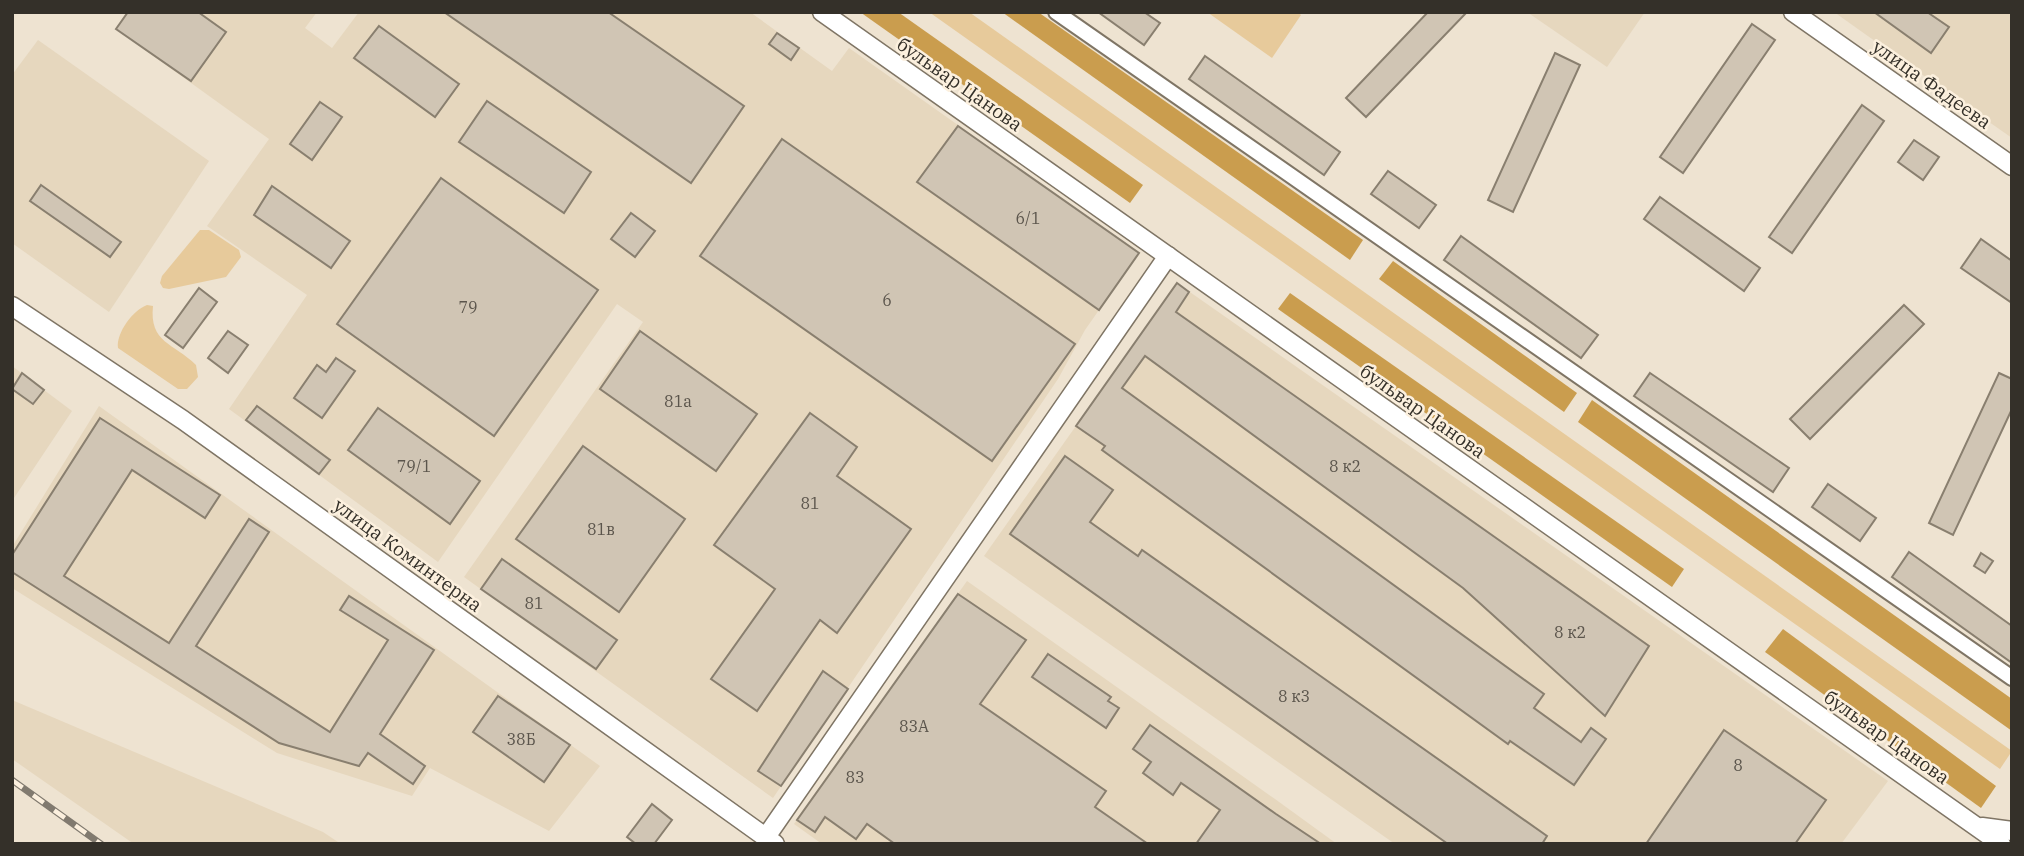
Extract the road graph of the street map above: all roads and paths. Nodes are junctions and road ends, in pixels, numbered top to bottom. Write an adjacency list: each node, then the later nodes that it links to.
1 (822, 12): 5 (street, бульвар Цанова)
2 (1056, 12): 7 (street)
3 (1793, 12): 4 (street, улица Фадеева)
4 (2012, 166)
5 (1168, 257): 8 (street, бульвар Цанова); 10 (street)
6 (12, 306): 10 (street, улица Коминтерна)
7 (2012, 678)
8 (1966, 819): 9 (street); 11 (street, бульвар Цанова)
9 (2012, 831)
10 (770, 840)
11 (2001, 844)

